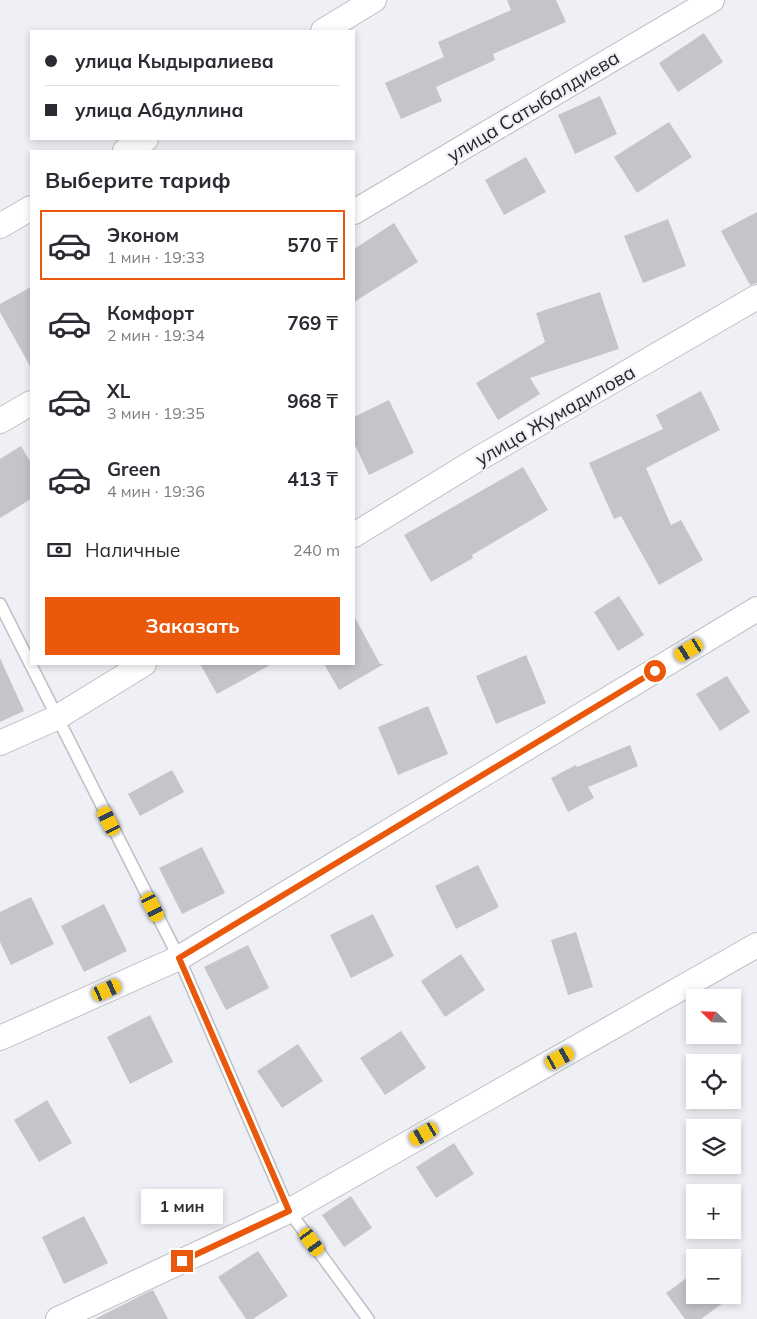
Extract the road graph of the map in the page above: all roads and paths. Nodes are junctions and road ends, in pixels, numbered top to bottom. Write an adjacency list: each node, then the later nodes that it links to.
1 (374, 0): 3 (street)
2 (712, 0): 7 (street, улица Сатыбалдиева)
3 (325, 30)
4 (144, 140): 5 (street)
5 (128, 150)
6 (30, 209): 8 (street)
7 (355, 211)
8 (0, 226)
9 (757, 297): 12 (street, улица Жумадилова)
10 (30, 404): 11 (street)
11 (0, 421)
12 (355, 534)
13 (0, 604): 16 (lane)
14 (757, 609): 19 (street)
15 (142, 665): 16 (street)
16 (56, 718): 17 (street); 19 (lane)
17 (0, 743)
18 (757, 944): 21 (street)
19 (179, 958): 20 (street); 21 (lane)
20 (0, 1038)
21 (289, 1211): 22 (street); 23 (lane)
22 (58, 1319)
23 (368, 1319)

